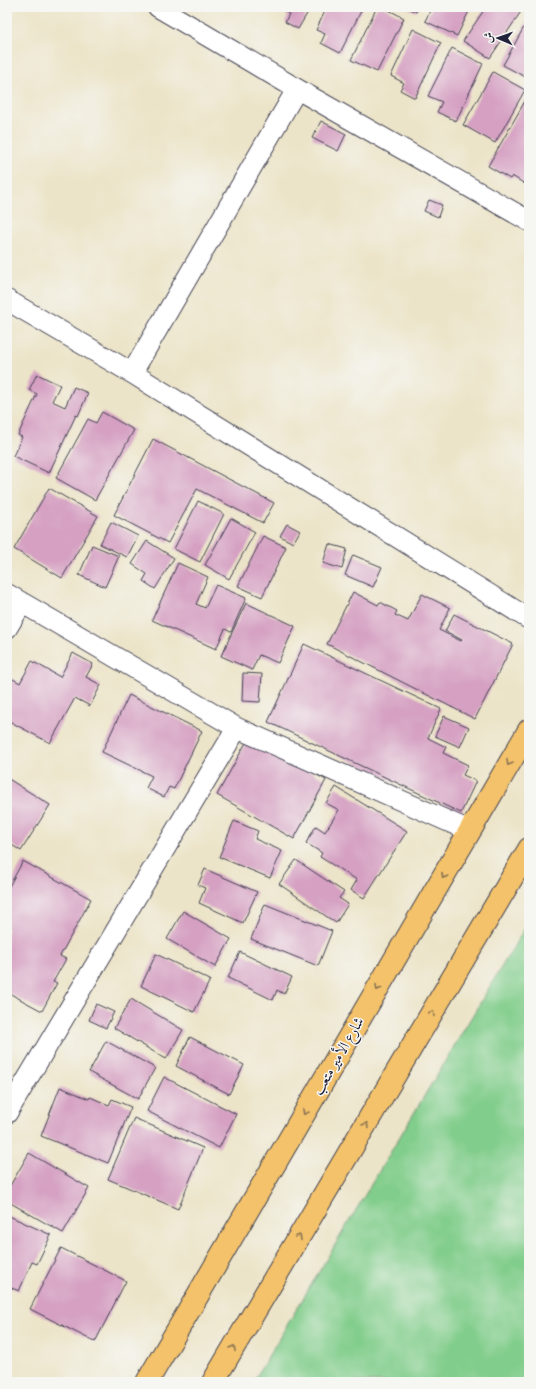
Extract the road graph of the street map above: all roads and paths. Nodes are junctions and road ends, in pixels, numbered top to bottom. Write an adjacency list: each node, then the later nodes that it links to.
1 (158, 7): 2 (street)
2 (297, 89): 3 (street); 5 (street)
3 (529, 221)
4 (7, 300): 5 (street)
5 (132, 373): 7 (street)
6 (14, 598): 8 (street); 9 (street)
7 (529, 619)
8 (7, 628)
9 (237, 728): 11 (street); 13 (street)
10 (529, 730): 11 (main road, شارع الأمير متعب, one-way to 11)
11 (470, 831): 14 (main road, شارع الأمير متعب, one-way to 14)
12 (529, 849): 15 (main road, one-way to 12)
13 (7, 1113)
14 (147, 1382)
15 (213, 1382)

